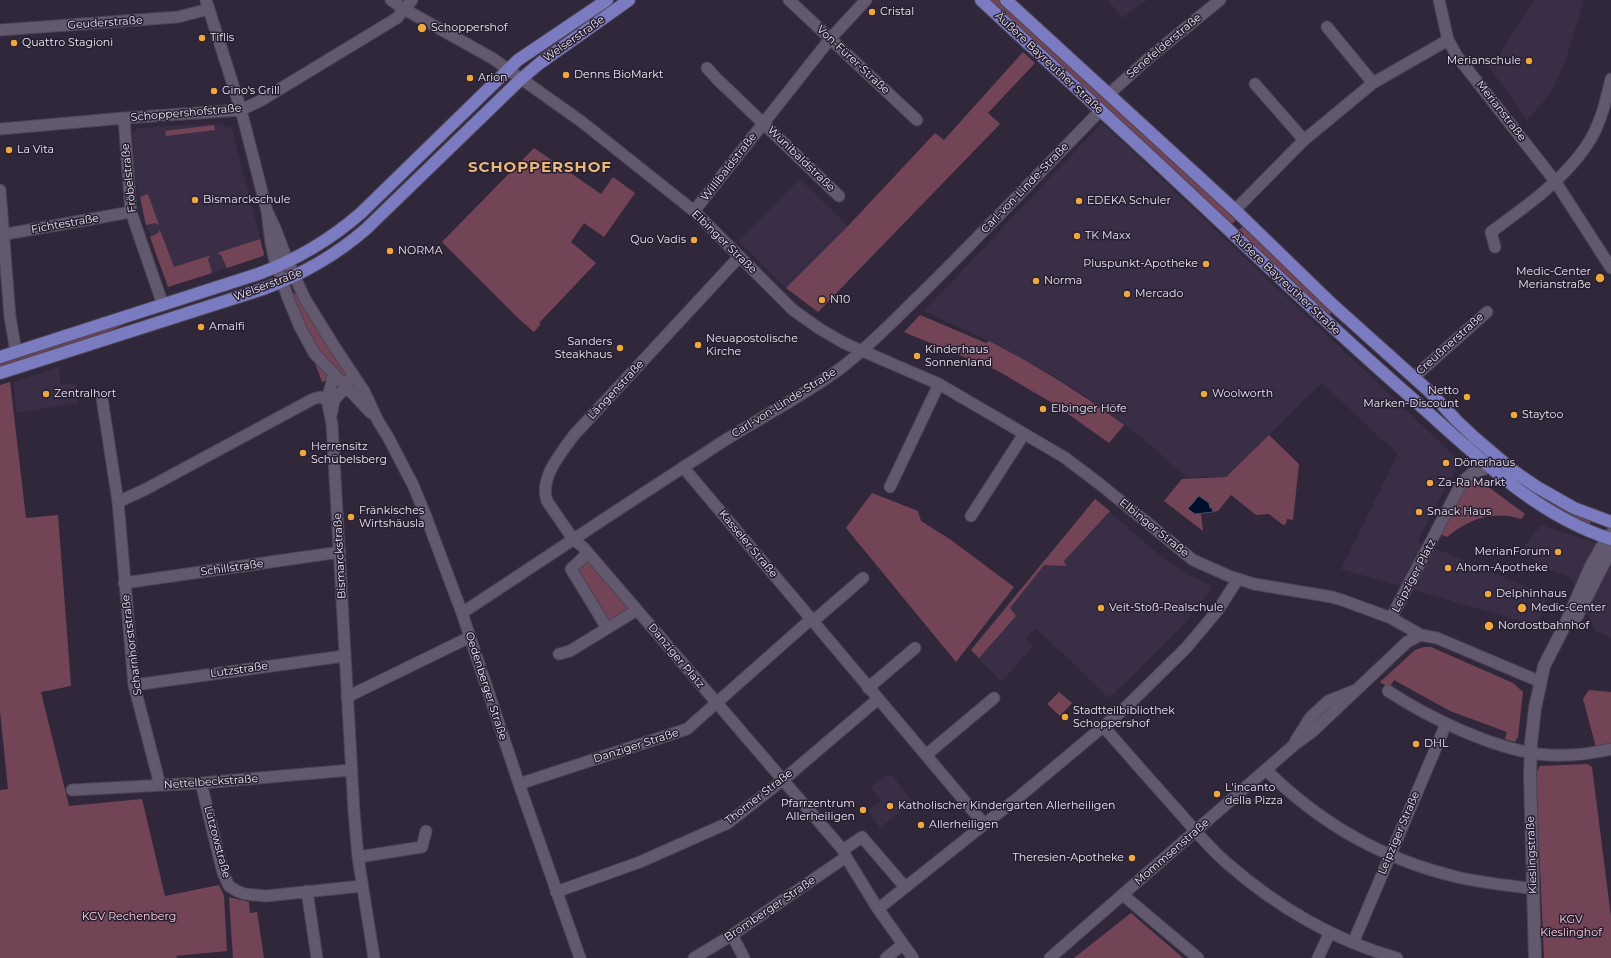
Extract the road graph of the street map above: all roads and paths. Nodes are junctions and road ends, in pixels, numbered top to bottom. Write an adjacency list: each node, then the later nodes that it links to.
1 (391, 0): 12 (street)
2 (412, 0): 12 (street, Schoppershofstraße)
3 (606, 0): 18 (main road, Welserstraße)
4 (629, 0): 19 (main road, Welserstraße)
5 (789, 0): 15 (street, Von-Fürer-Straße)
6 (866, 0): 15 (street, Willibaldstraße)
7 (981, 0): 25 (main road, Äußere Bayreuther Straße)
8 (1006, 0): 23 (main road, Äußere Bayreuther Straße)
9 (1220, 0): 23 (street, Senefelderstraße)
10 (1439, 0): 16 (street, Merianstraße)
11 (208, 5): 14 (street, Geuderstraße); 24 (street)
12 (404, 9): 18 (street); 24 (street, Schoppershofstraße)
13 (1327, 27): 21 (street)
14 (0, 30)
15 (830, 39): 27 (street, Von-Fürer-Straße); 28 (street, Willibaldstraße)
16 (1448, 40): 21 (street); 31 (street, Merianstraße)
17 (707, 68): 28 (street, Willibaldstraße)
18 (508, 69): 19 (street); 40 (main road, Welserstraße)
19 (521, 79): 36 (street, Elbinger Straße); 42 (main road, Welserstraße)
20 (1611, 79): 31 (street)
21 (1373, 83): 30 (street)
22 (1255, 84): 30 (street)
23 (1109, 94): 34 (main road, Äußere Bayreuther Straße)
24 (241, 110): 26 (street, Schoppershofstraße); 40 (street)
25 (1101, 110): 46 (street, Carl-von-Linde-Straße); 61 (main road, Äußere Bayreuther Straße)
26 (124, 118): 29 (street, Schoppershofstraße); 35 (street, Fröbelstraße)
27 (917, 120)
28 (763, 123): 33 (street, Wunibaldstraße); 36 (street, Willibaldstraße)
29 (0, 129)
30 (1304, 140): 34 (street)
31 (1555, 181): 38 (street); 41 (street, Merianstraße)
32 (0, 190): 37 (street)
33 (839, 196)
34 (1236, 210): 52 (main road, Äußere Bayreuther Straße)
35 (131, 212): 37 (street, Fichtestraße); 44 (street, Fröbelstraße)
36 (694, 212): 39 (street, Elbinger Straße)
37 (2, 235): 47 (street)
38 (1495, 247)
39 (739, 256): 46 (street, Elbinger Straße); 66 (street, Längenstraße)
40 (282, 265): 42 (street); 43 (street); 44 (main road, Welserstraße)
41 (1611, 268)
42 (294, 277): 43 (main road, Welserstraße); 51 (street)
43 (282, 282): 49 (street); 50 (main road, Welserstraße)
44 (163, 305): 47 (main road, Welserstraße)
45 (1487, 312): 52 (street, Creußnerstraße)
46 (862, 351): 53 (street, Elbinger Straße); 60 (street, Carl-von-Linde-Straße)
47 (16, 352): 48 (main road, Welserstraße)
48 (0, 357)
49 (333, 372): 54 (street); 56 (street, Bismarckstraße)
50 (0, 373)
51 (352, 373): 54 (street, Bismarckstraße); 58 (street, Oedenberger Straße)
52 (1414, 377): 65 (main road, Äußere Bayreuther Straße)
53 (939, 384): 59 (street, Elbinger Straße); 62 (street)
54 (347, 386): 57 (street, Bismarckstraße); 58 (street, Oedenberger Straße)
55 (102, 398): 63 (street, Scharnhorststraße)
56 (327, 400): 57 (street, Bismarckstraße); 63 (street)
57 (331, 416): 68 (street, Bismarckstraße)
58 (378, 421): 74 (street, Oedenberger Straße)
59 (1024, 434): 64 (street); 71 (street, Elbinger Straße)
60 (683, 467): 66 (street, Carl-von-Linde-Straße); 76 (street, Kasseler Straße)
61 (1491, 467): 67 (main road, Äußere Bayreuther Straße); 75 (street, Leipziger Platz)
62 (890, 487)
63 (118, 502): 72 (street, Scharnhorststraße)
64 (971, 516)
65 (1611, 522)
66 (574, 539): 69 (street, Danziger Platz); 74 (street, Carl-von-Linde-Straße)
67 (1610, 540): 83 (street)
68 (340, 552): 72 (street, Schillstraße); 82 (street, Bismarckstraße)
69 (588, 553): 73 (street, Danziger Platz); 77 (street)
70 (863, 578): 76 (street)
71 (1238, 579): 75 (street, Elbinger Straße); 92 (street)
72 (124, 583): 84 (street, Scharnhorststraße)
73 (637, 610): 77 (street); 90 (street, Danziger Platz)
74 (462, 613): 79 (street, Oedenberger Straße)
75 (1391, 618): 78 (street, Leipziger Platz)
76 (811, 621): 85 (street, Kasseler Straße); 90 (street, Danziger Straße)
77 (607, 628): 81 (street)
78 (1421, 635): 83 (street, Leipziger Platz); 97 (street, Mommsenstraße)
79 (470, 637): 87 (street); 100 (street, Oedenberger Straße)
80 (915, 648): 85 (street)
81 (559, 654)
82 (344, 656): 84 (street, Lutzstraße); 87 (street, Bismarckstraße)
83 (1540, 682): 94 (street)
84 (134, 685): 101 (street, Scharnhorststraße)
85 (868, 688): 89 (street, Kasseler Straße)
86 (1388, 691): 91 (street)
87 (347, 697): 96 (street, Bismarckstraße)
88 (994, 698): 95 (street)
89 (878, 699): 95 (street, Kasseler Straße); 98 (street, Thorner Straße)
90 (716, 702): 98 (street, Danziger Platz); 100 (street, Danziger Straße)
91 (1446, 724): 94 (street); 107 (street, Leipziger Straße)
92 (1104, 726): 103 (street); 105 (street)
93 (1611, 749): 94 (street)
94 (1530, 752): 111 (street, Kieslingstraße)
95 (926, 755): 103 (street, Kasseler Straße)
96 (351, 770): 99 (street, Nettelbeckstraße); 108 (street, Bismarckstraße)
97 (1266, 770): 105 (street, Mommsenstraße); 107 (street)
98 (783, 780): 106 (street, Danziger Platz); 113 (street, Thorner Straße)
99 (201, 783): 101 (street, Nettelbeckstraße); 112 (street, Lützowstraße)
100 (519, 784): 113 (street, Oedenberger Straße)
101 (160, 785): 102 (street, Nettelbeckstraße)
102 (72, 790)
103 (984, 824): 110 (street)
104 (426, 831): 108 (street)
105 (1196, 831): 114 (street, Mommsenstraße); 116 (street)
106 (844, 853): 110 (street, Bromberger Straße); 115 (street, Danziger Platz); 117 (street, Bromberger Straße)
107 (1390, 855): 111 (street); 118 (street, Leipziger Straße)
108 (358, 857): 109 (street, Bismarckstraße)
109 (362, 886): 112 (street, Lützowstraße); 121 (street, Bismarckstraße)
110 (905, 887): 115 (street)
111 (1533, 889): 131 (street, Kieslingstraße)
112 (307, 891): 120 (street)
113 (556, 892): 122 (street, Oedenberger Straße)
114 (1123, 895): 127 (street, Mommsenstraße); 128 (street)
115 (878, 909): 119 (street, Danziger Platz)
116 (1330, 932): 118 (street); 129 (street)
117 (732, 935): 123 (street, Bromberger Straße); 124 (street)
118 (1353, 943): 130 (street)
119 (902, 945): 125 (street); 126 (street, Danziger Platz)
120 (317, 958)
121 (374, 958)
122 (580, 958)
123 (694, 958)
124 (744, 958)
125 (886, 958)
126 (913, 958)
127 (1050, 958)
128 (1198, 958)
129 (1318, 958)
130 (1397, 958)
131 (1536, 958)

